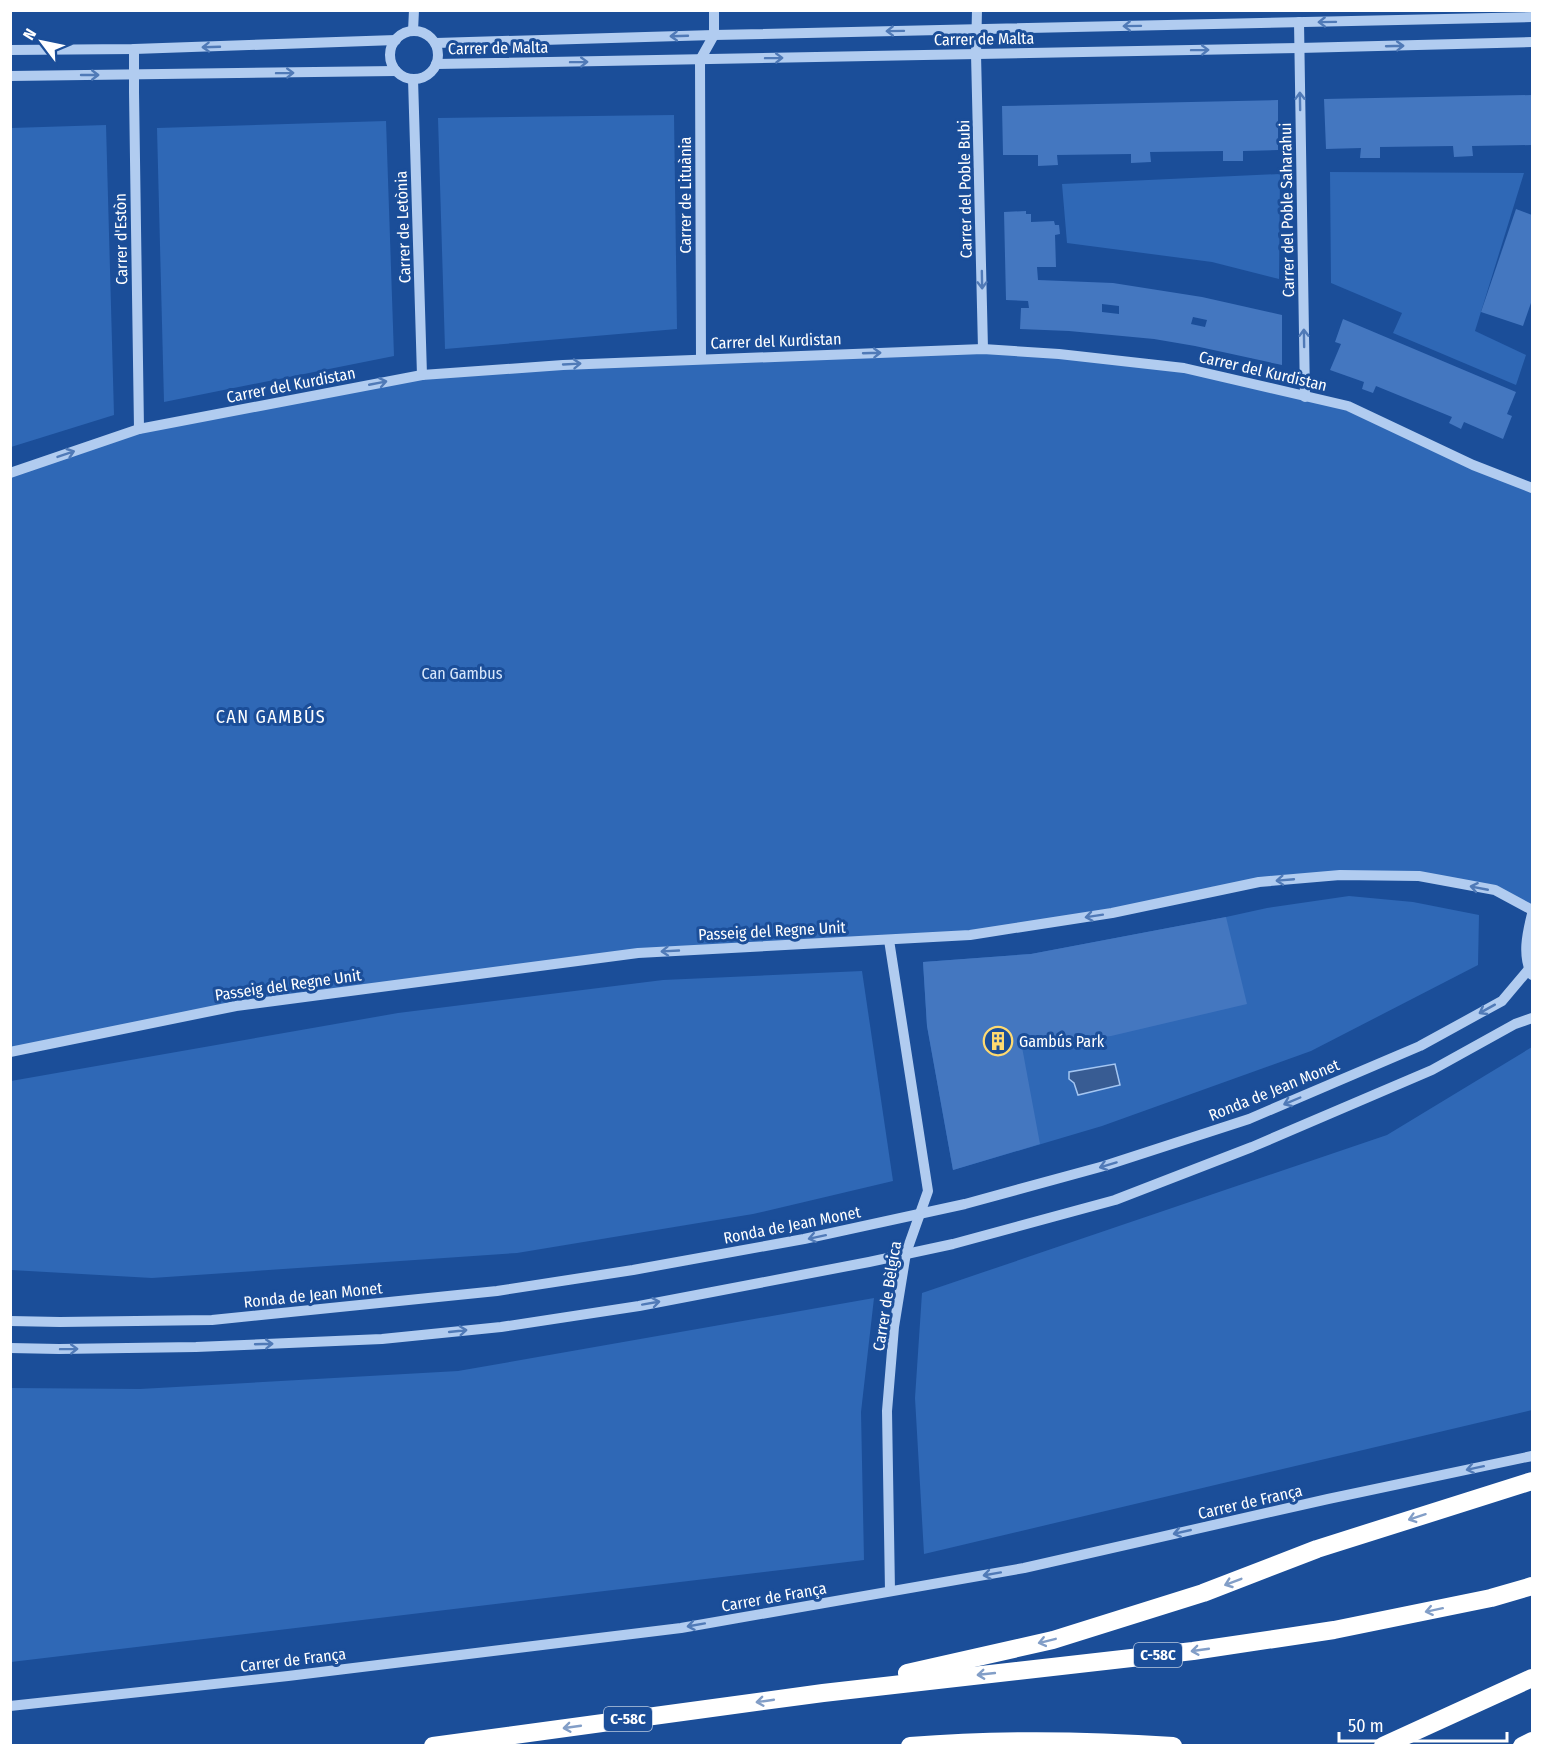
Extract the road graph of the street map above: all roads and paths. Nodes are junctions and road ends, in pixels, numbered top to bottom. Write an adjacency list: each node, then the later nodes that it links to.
1 (414, 10): 7 (street)
2 (714, 10): 8 (street)
3 (977, 10): 6 (street, Carrer del Poble Bubi)
4 (1533, 17): 5 (street, Carrer de Malta, one-way to 5)
5 (1299, 22): 6 (street, Carrer de Malta, one-way to 6); 12 (street, Carrer del Poble Saharahui)
6 (977, 29): 8 (street, Carrer de Malta, one-way to 8); 15 (street, Carrer del Poble Bubi)
7 (412, 31): 9 (street); 11 (street)
8 (714, 35): 11 (street, Carrer de Malta, one-way to 11); 16 (street, Carrer de Lituània)
9 (396, 40): 13 (street, one-way to 13); 18 (street)
10 (1533, 42): 12 (street, Carrer de Malta, one-way to 10)
11 (436, 43): 17 (street)
12 (1299, 48): 15 (street, Carrer de Malta, one-way to 12); 25 (street, Carrer del Poble Saharahui, one-way to 12)
13 (134, 49): 14 (street); 19 (street, Carrer d'Estòn)
14 (10, 50)
15 (976, 54): 16 (street, Carrer de Malta, one-way to 15); 22 (street, Carrer del Poble Bubi, one-way to 22)
16 (700, 60): 17 (street, Carrer de Malta, one-way to 16); 23 (street, Carrer de Lituània)
17 (436, 64): 21 (street)
18 (396, 71): 19 (street, one-way to 18); 21 (street)
19 (134, 75): 20 (street, one-way to 19); 26 (street, Carrer d'Estòn)
20 (10, 76)
21 (413, 79): 24 (street, Carrer de Letònia)
22 (984, 349): 23 (street, Carrer del Kurdistan, one-way to 22); 25 (street, Carrer del Kurdistan)
23 (701, 359): 24 (street, Carrer del Kurdistan, one-way to 23)
24 (422, 375): 26 (street, Carrer del Kurdistan, one-way to 24)
25 (1305, 397): 28 (street, Carrer del Kurdistan)
26 (139, 429): 27 (street, Carrer del Kurdistan, one-way to 26)
27 (10, 473)
28 (1533, 488)
29 (1533, 912): 30 (street, Passeig del Regne Unit, one-way to 30); 31 (street)
30 (889, 940): 33 (street, Passeig del Regne Unit, one-way to 33); 34 (street, Carrer de Bèlgica)
31 (1531, 973): 34 (street, Ronda de Jean Monet, one-way to 34)
32 (1533, 1018): 35 (street)
33 (10, 1052)
34 (920, 1214): 35 (street, Carrer de Bèlgica); 36 (street, Ronda de Jean Monet, one-way to 36)
35 (906, 1253): 37 (street, one-way to 35); 41 (street, Carrer de Bèlgica)
36 (10, 1321)
37 (10, 1348)
38 (1533, 1456): 41 (street, Carrer de França, one-way to 41)
39 (1533, 1480): 43 (highway, one-way to 43)
40 (1533, 1586): 43 (highway, C-58C, one-way to 43)
41 (890, 1592): 44 (street, Carrer de França, one-way to 44)
42 (1533, 1678): 49 (highway)
43 (823, 1693): 46 (highway, C-58C, one-way to 46)
44 (10, 1706)
45 (1533, 1741): 50 (highway)
46 (433, 1746)
47 (910, 1746): 48 (highway)
48 (1173, 1746)
49 (1383, 1746)
50 (1522, 1746)

